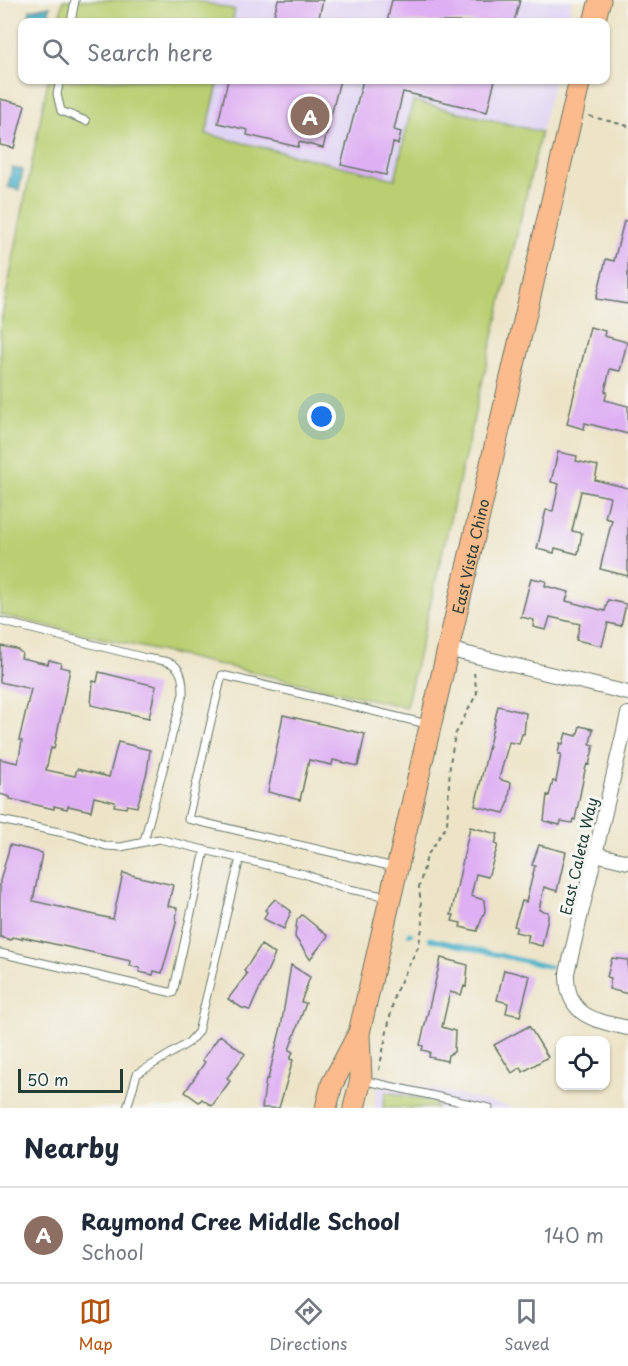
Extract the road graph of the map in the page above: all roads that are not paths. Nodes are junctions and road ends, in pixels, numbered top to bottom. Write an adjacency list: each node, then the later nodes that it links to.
1 (75, 0): 3 (lane)
2 (600, 0): 4 (main road)
3 (72, 18)
4 (595, 18)
5 (59, 84): 7 (lane)
6 (579, 84): 9 (main road, East Vista Chino)
7 (86, 121)
8 (0, 621): 14 (lane)
9 (447, 649): 10 (street); 12 (main road, East Vista Chino)
10 (628, 693)
11 (628, 714): 16 (street, East Caleta Way)
12 (430, 725): 19 (main road, East Vista Chino); 19 (lane)
13 (0, 820): 14 (lane)
14 (144, 840): 15 (lane)
15 (205, 850): 17 (lane); 21 (lane)
16 (595, 854): 18 (street); 22 (street, East Caleta Way)
17 (240, 858): 20 (lane); 25 (lane)
18 (628, 862)
19 (397, 868): 20 (main road, East Vista Chino)
20 (390, 898): 23 (main road, East Vista Chino)
21 (0, 953)
22 (628, 1028)
23 (359, 1033): 24 (main road, East Vista Chino); 26 (main road, East Vista Chino)
24 (369, 1081): 27 (main road, East Vista Chino); 28 (lane)
25 (127, 1108)
26 (326, 1108)
27 (354, 1108)
28 (489, 1108)

